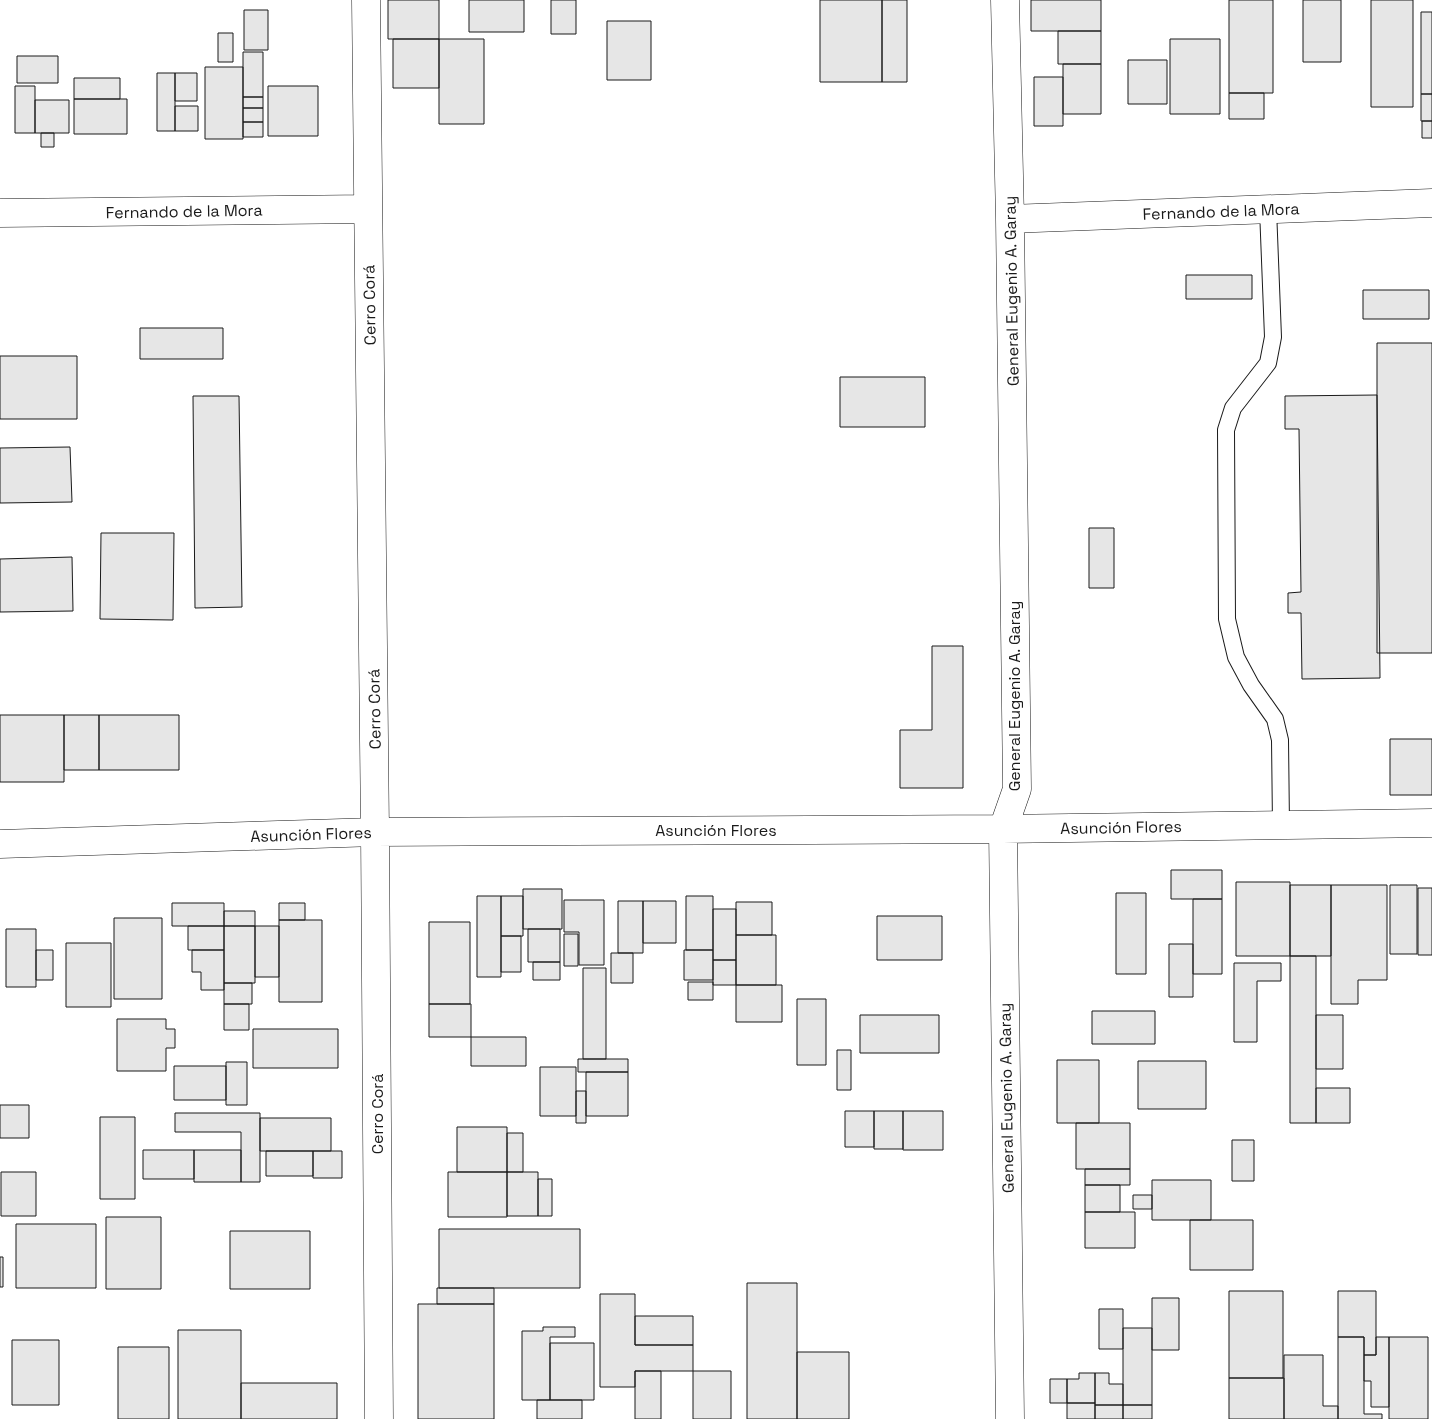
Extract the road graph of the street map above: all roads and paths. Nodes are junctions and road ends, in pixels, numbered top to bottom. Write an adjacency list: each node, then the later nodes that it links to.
1 (366, 0): 4 (street, Cerro Corá)
2 (1004, 0): 7 (street, General Eugenio A. Garay)
3 (1432, 203): 5 (street, Fernando de la Mora)
4 (368, 208): 6 (street, Fernando de la Mora); 11 (street, Cerro Corá)
5 (1268, 209): 7 (street, Fernando de la Mora); 9 (lane)
6 (0, 213)
7 (1010, 219): 10 (street, General Eugenio A. Garay)
8 (1432, 824): 9 (street, Asunción Flores)
9 (1281, 825): 10 (street, Asunción Flores)
10 (1002, 829): 11 (street, Asunción Flores); 14 (street, General Eugenio A. Garay)
11 (375, 832): 12 (street, Asunción Flores); 13 (street, Cerro Corá)
12 (0, 844)
13 (379, 1419)
14 (1010, 1419)

